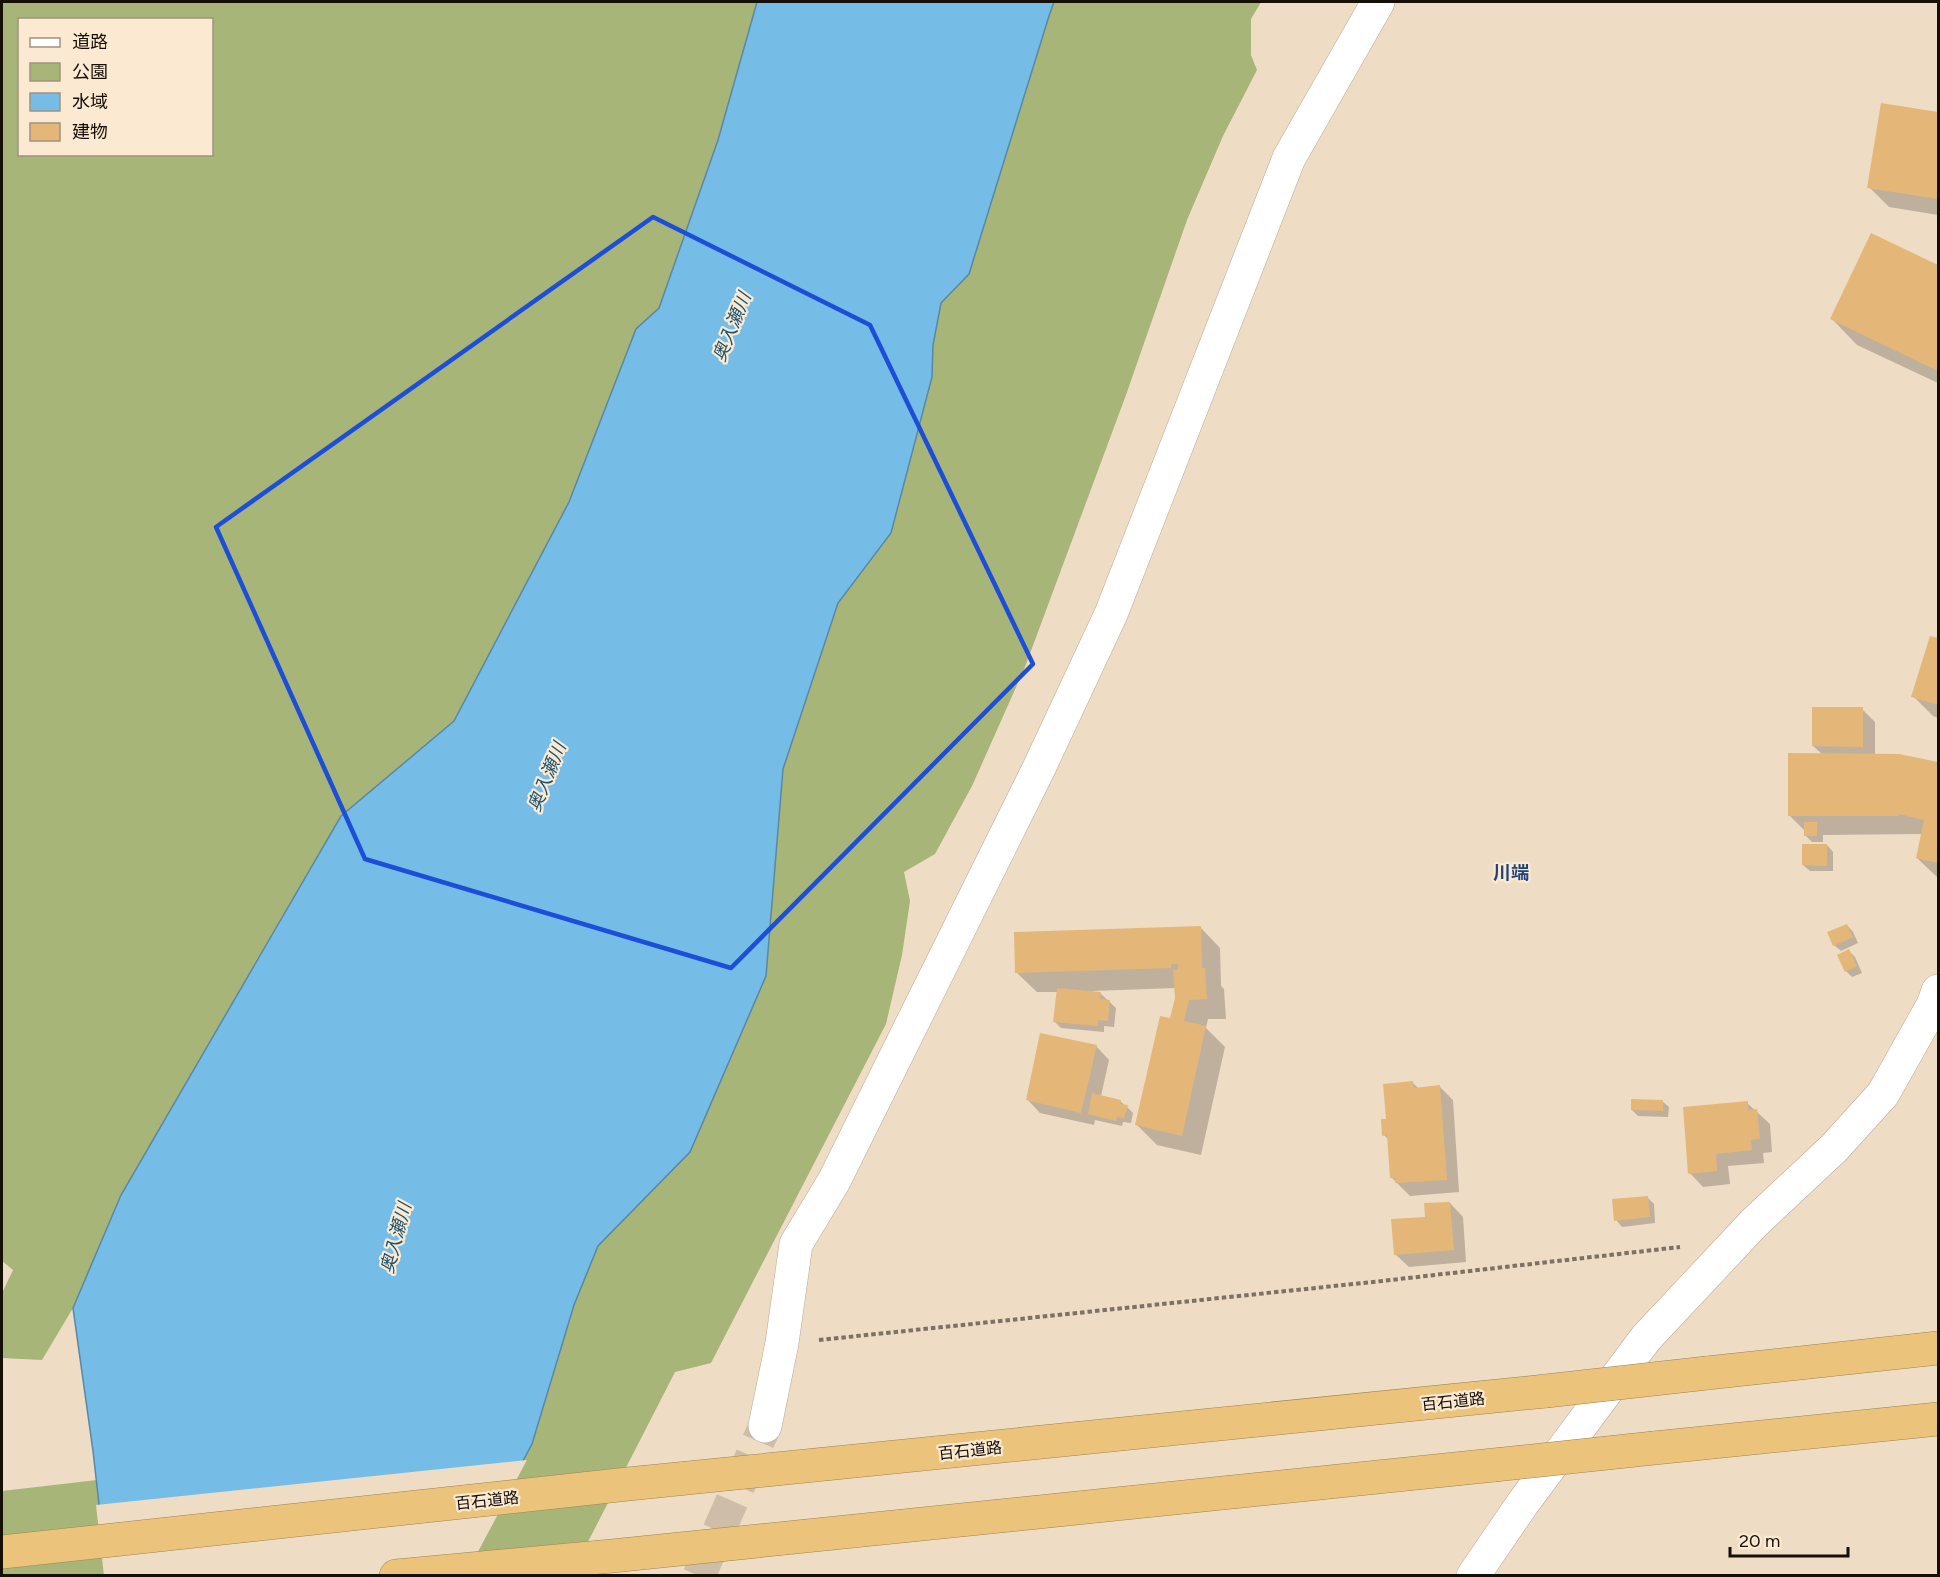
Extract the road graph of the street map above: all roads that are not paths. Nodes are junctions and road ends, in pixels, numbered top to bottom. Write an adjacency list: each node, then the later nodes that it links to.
1 (1378, 2): 5 (street)
2 (1938, 991): 8 (street)
3 (1938, 1348): 6 (highway, 百石道路, bridge)
4 (1938, 1419): 7 (highway, bridge)
5 (765, 1426)
6 (2, 1552)
7 (396, 1575)
8 (1473, 1575)

